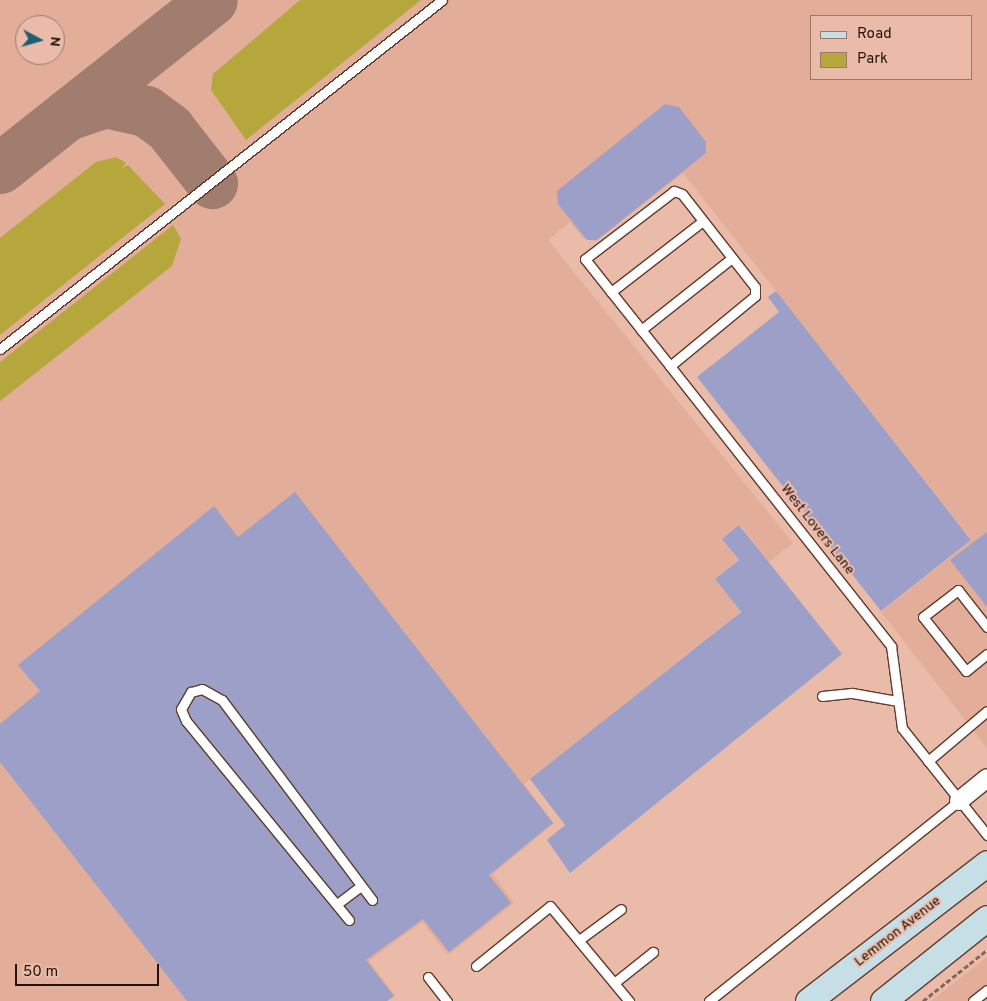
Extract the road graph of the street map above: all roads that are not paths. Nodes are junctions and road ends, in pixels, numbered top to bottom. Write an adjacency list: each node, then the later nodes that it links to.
1 (442, 0): 6 (lane)
2 (703, 221): 3 (lane); 4 (lane); 4 (lane, West Lovers Lane)
3 (732, 258): 5 (lane); 7 (lane)
4 (611, 292): 5 (lane, West Lovers Lane)
5 (641, 330): 7 (lane, West Lovers Lane)
6 (0, 349)
7 (670, 366): 11 (lane, West Lovers Lane)
8 (987, 627): 9 (lane)
9 (987, 654)
10 (822, 696): 11 (lane)
11 (898, 701): 13 (lane, West Lovers Lane)
12 (987, 711): 13 (lane)
13 (928, 761): 15 (lane, West Lovers Lane)
14 (987, 778): 15 (street)
15 (959, 801): 16 (lane, West Lovers Lane); 32 (lane)
16 (987, 835)
17 (987, 863): 33 (main road, Lemmon Avenue)
18 (361, 886): 19 (lane); 20 (lane); 20 (lane)
19 (372, 900)
20 (336, 904): 23 (lane)
21 (621, 909): 24 (lane)
22 (987, 918): 34 (main road)
23 (349, 920)
24 (579, 940): 26 (lane); 28 (lane)
25 (654, 952): 28 (lane)
26 (476, 966)
27 (428, 977): 30 (lane)
28 (614, 983): 31 (lane)
29 (987, 990): 35 (lane)
30 (447, 1001)
31 (629, 1001)
32 (709, 1001)
33 (808, 1001)
34 (882, 1001)
35 (973, 1001)

